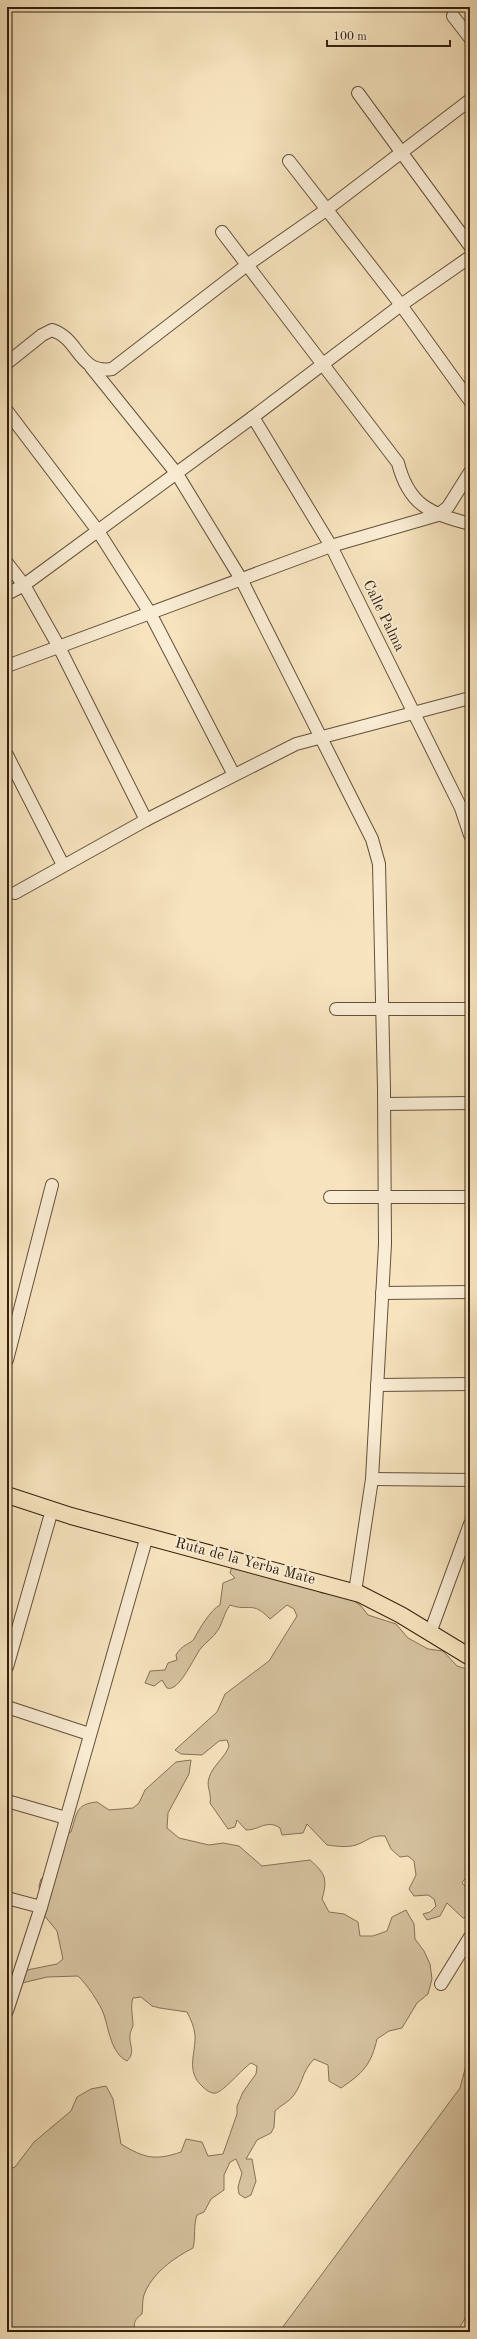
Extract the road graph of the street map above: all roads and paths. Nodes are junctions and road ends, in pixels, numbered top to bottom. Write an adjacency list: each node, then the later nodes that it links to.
1 (453, 16): 2 (street)
2 (470, 38)
3 (358, 93): 5 (street)
4 (470, 100): 5 (street)
5 (401, 152): 7 (street); 9 (street)
6 (289, 161): 7 (street)
7 (326, 210): 11 (street); 12 (street)
8 (222, 232): 11 (street)
9 (470, 246)
10 (470, 257): 12 (street)
11 (247, 265): 14 (street); 15 (street)
12 (401, 305): 14 (street); 16 (street)
13 (7, 363): 15 (street)
14 (323, 365): 18 (street); 21 (street)
15 (91, 367): 20 (street)
16 (470, 401)
17 (7, 411): 23 (street)
18 (253, 417): 20 (street); 24 (street, Calle Palma)
19 (470, 472): 21 (street)
20 (177, 474): 23 (street); 26 (street)
21 (438, 515): 22 (street); 24 (street)
22 (470, 524)
23 (98, 531): 27 (street); 29 (street)
24 (331, 546): 26 (street); 33 (street, Calle Palma)
25 (7, 563): 27 (street)
26 (241, 579): 29 (street); 34 (street)
27 (24, 586): 28 (street); 30 (street)
28 (7, 594)
29 (150, 613): 30 (street); 36 (street)
30 (59, 648): 31 (street); 37 (street)
31 (7, 666)
32 (470, 698): 33 (street)
33 (413, 714): 34 (street); 38 (street, Calle Palma)
34 (322, 737): 36 (street); 42 (street)
35 (7, 754): 39 (street)
36 (234, 775): 37 (street)
37 (146, 820): 39 (street)
38 (470, 835)
39 (64, 865): 40 (street)
40 (15, 893)
41 (336, 1009): 42 (street)
42 (383, 1009): 43 (street); 45 (street)
43 (470, 1009)
44 (470, 1103): 45 (street)
45 (385, 1104): 48 (street)
46 (52, 1185): 52 (street)
47 (330, 1196): 48 (street)
48 (385, 1197): 49 (street); 51 (street)
49 (470, 1197)
50 (470, 1292): 51 (street)
51 (382, 1293): 54 (street)
52 (7, 1360)
53 (470, 1384): 54 (street)
54 (377, 1385): 55 (street)
55 (372, 1479): 56 (street); 61 (street)
56 (470, 1480)
57 (7, 1495): 58 (main road, Ruta de la Yerba Mate)
58 (52, 1510): 60 (main road, Ruta de la Yerba Mate); 64 (street)
59 (470, 1524): 62 (street)
60 (147, 1536): 61 (main road, Ruta de la Yerba Mate); 66 (street)
61 (355, 1592): 62 (main road, Ruta de la Yerba Mate)
62 (430, 1633): 63 (main road, Ruta de la Yerba Mate)
63 (470, 1657)
64 (7, 1667)
65 (7, 1707): 66 (street)
66 (88, 1734): 68 (street)
67 (7, 1801): 68 (street)
68 (66, 1818): 70 (street)
69 (7, 1898): 70 (street)
70 (41, 1907): 73 (street)
71 (470, 1937): 72 (street)
72 (441, 1984)
73 (9, 1997): 74 (street)
74 (7, 2011)

